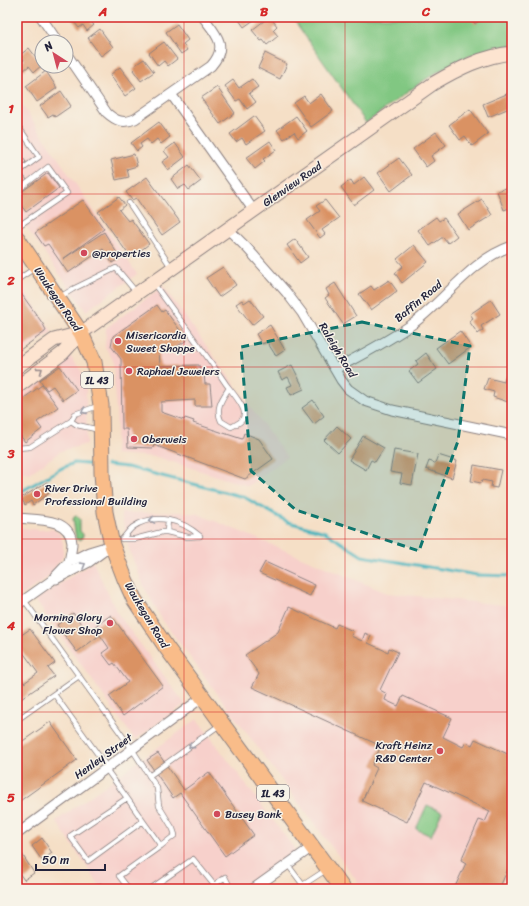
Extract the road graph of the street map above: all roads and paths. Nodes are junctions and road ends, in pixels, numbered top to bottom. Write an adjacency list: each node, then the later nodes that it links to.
1 (41, 17): 3 (street)
2 (203, 17): 6 (street)
3 (53, 34)
4 (512, 53): 11 (main road, Glenview Road)
5 (74, 65): 6 (street)
6 (171, 94): 11 (street)
7 (18, 126): 8 (lane)
8 (17, 173)
9 (17, 191): 12 (lane)
10 (129, 203): 17 (lane)
11 (254, 211): 13 (main road, Glenview Road)
12 (17, 227)
13 (228, 229): 17 (main road, Glenview Road); 24 (street, Raleigh Road)
14 (17, 238): 16 (main road, Waukegan Road / IL 43)
15 (512, 246): 24 (street, Baffin Road)
16 (36, 267): 18 (lane); 21 (main road, Waukegan Road / IL 43)
17 (172, 269): 19 (main road, Glenview Road)
18 (17, 280)
19 (153, 282): 20 (main road, Glenview Road); 26 (lane)
20 (137, 294): 21 (lane); 22 (main road, Glenview Road)
21 (58, 299): 22 (main road, Waukegan Road / IL 43)
22 (81, 333): 23 (main road, Glenview Road); 25 (main road, Glenview Road, one-way to 22); 27 (main road, Waukegan Road / IL 43)
23 (17, 367)
24 (335, 369): 30 (street, Raleigh Road)
25 (17, 387)
26 (229, 388): 26 (lane)
27 (101, 405): 28 (lane, one-way to 28); 29 (main road, Waukegan Road / IL 43)
28 (71, 421): 29 (lane); 31 (lane)
29 (102, 430): 35 (main road, Waukegan Road / IL 43)
30 (512, 435)
31 (17, 448)
32 (17, 518): 36 (street)
33 (168, 520): 34 (lane); 34 (lane); 34 (lane, one-way to 34)
34 (167, 532)
35 (112, 545): 36 (street); 37 (street, one-way to 35); 41 (main road, Waukegan Road / IL 43)
36 (69, 562): 37 (street)
37 (51, 581): 38 (street)
38 (20, 602): 39 (lane)
39 (79, 676): 40 (lane); 44 (lane)
40 (54, 694): 42 (lane); 45 (lane)
41 (203, 697): 43 (main road, Waukegan Road / IL 43); 44 (street, Henley Street)
42 (17, 720)
43 (222, 723): 46 (lane, one-way to 46); 51 (main road, Waukegan Road / IL 43)
44 (132, 749): 45 (street, Henley Street); 46 (lane)
45 (106, 768): 47 (lane); 49 (street, Henley Street)
46 (149, 776): 50 (lane)
47 (127, 798): 48 (lane); 48 (lane)
48 (143, 822): 50 (lane)
49 (17, 834)
50 (161, 846): 58 (lane)
51 (312, 847): 52 (street); 53 (main road, Waukegan Road / IL 43)
52 (288, 864): 56 (lane); 62 (street)
53 (328, 868): 56 (lane); 63 (main road, Waukegan Road / IL 43)
54 (100, 886): 57 (lane)
55 (214, 886): 59 (lane); 60 (lane); 61 (lane)
56 (303, 888)
57 (95, 889)
58 (129, 889)
59 (150, 889)
60 (209, 889)
61 (231, 889)
62 (253, 889)
63 (343, 889)

